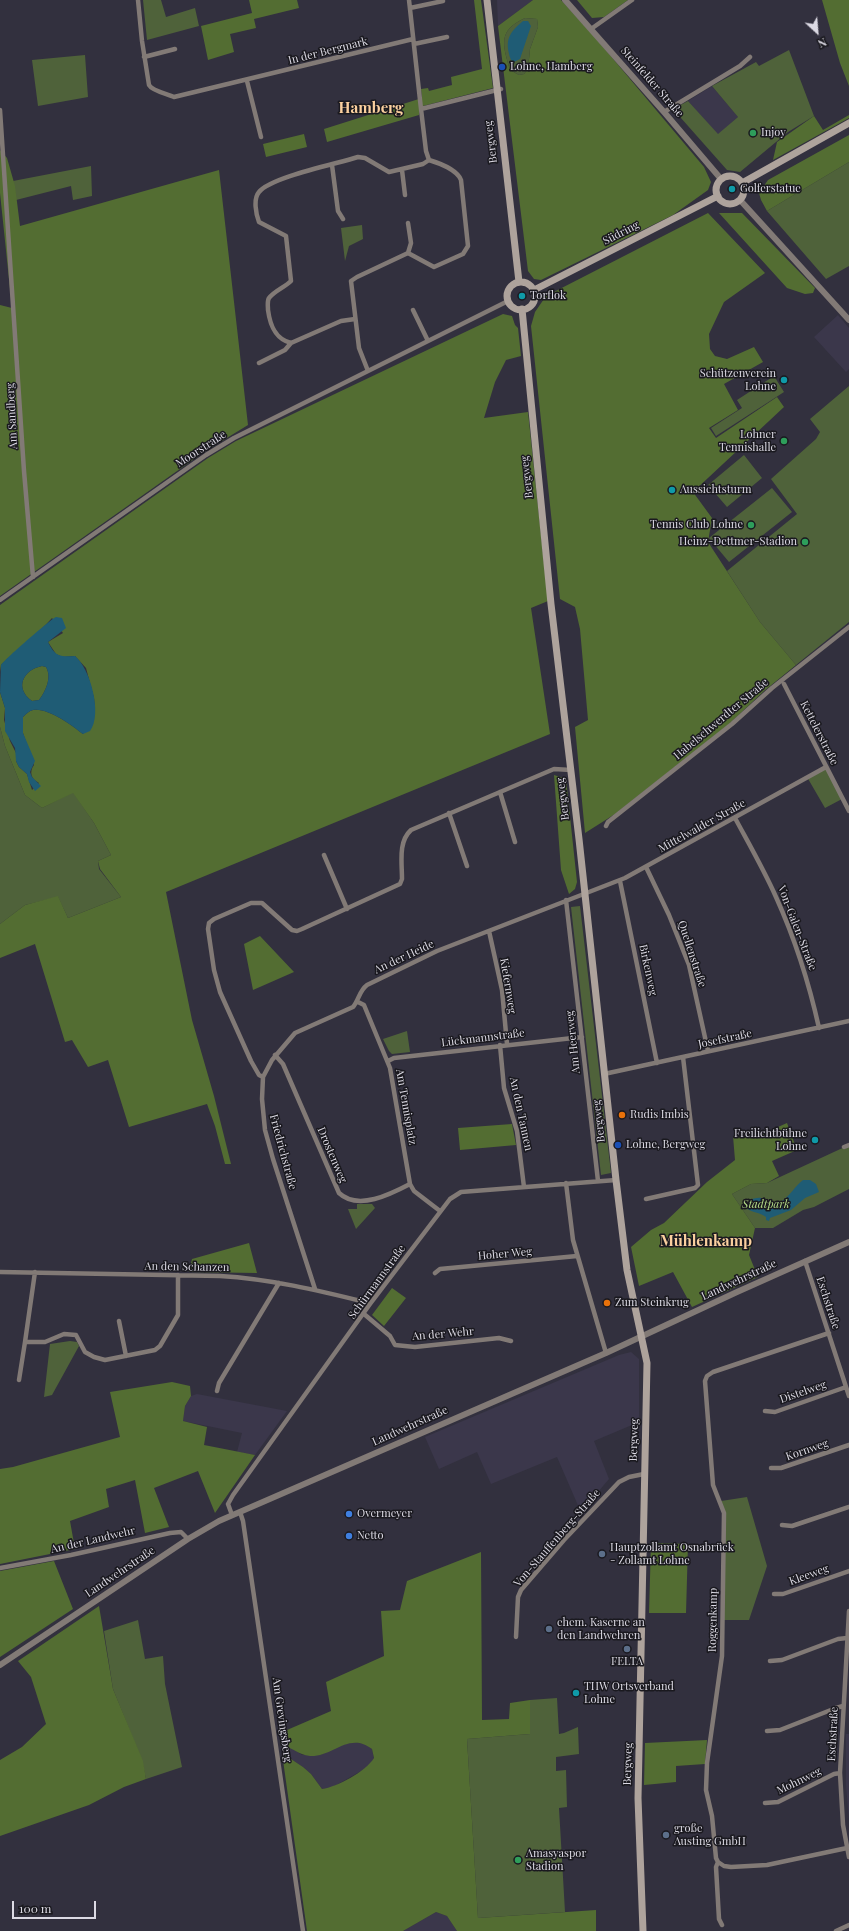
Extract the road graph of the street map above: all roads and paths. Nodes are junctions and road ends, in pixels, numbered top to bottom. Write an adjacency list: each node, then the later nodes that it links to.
1 (138, 0): 12 (street, In der Bergmark)
2 (409, 0): 7 (street)
3 (487, 0): 15 (main road, Bergweg)
4 (565, 0): 8 (street, Steinfelder Straße)
5 (632, 0): 8 (street)
6 (443, 1): 7 (street)
7 (410, 8): 10 (street)
8 (591, 29): 18 (street, Steinfelder Straße)
9 (447, 37): 10 (street, In der Bergmark)
10 (413, 42): 14 (street, In der Bergmark); 16 (street)
11 (175, 48): 12 (street)
12 (144, 57): 14 (street, In der Bergmark)
13 (750, 57): 18 (street)
14 (247, 81): 20 (street)
15 (498, 90): 16 (street); 32 (main road, Bergweg)
16 (421, 109): 21 (street)
17 (0, 110): 43 (street, Am Sandberg)
18 (664, 112): 24 (street, Steinfelder Straße)
19 (849, 123): 25 (main road)
20 (261, 137)
21 (429, 160): 23 (street); 31 (street)
22 (332, 165): 23 (street); 29 (street); 40 (street)
23 (402, 170): 26 (street)
24 (721, 180): 25 (main road); 27 (main road)
25 (742, 183): 28 (main road)
26 (405, 195)
27 (718, 196): 28 (main road); 33 (main road, Südring)
28 (740, 200): 38 (street)
29 (343, 219)
30 (408, 223): 31 (street)
31 (408, 253): 37 (street)
32 (519, 282): 33 (main road); 34 (main road)
33 (534, 290): 35 (main road)
34 (508, 301): 35 (main road); 39 (street, Moorstraße)
35 (522, 309): 48 (main road, Bergweg)
36 (413, 310): 39 (street)
37 (355, 319): 40 (street); 42 (street)
38 (849, 320)
39 (428, 341): 42 (street, Moorstraße)
40 (291, 343): 41 (street)
41 (259, 363)
42 (368, 371): 43 (street, Moorstraße)
43 (33, 577): 44 (street, Moorstraße)
44 (0, 600)
45 (849, 627): 53 (street, Habelschwerdter Straße)
46 (784, 684): 47 (street, Kettelerstraße)
47 (826, 766): 50 (street, Kettelerstraße); 52 (street, Mittelwalder Straße)
48 (571, 770): 49 (street); 59 (main road, Bergweg)
49 (500, 792): 51 (street); 54 (street)
50 (849, 811)
51 (449, 814): 56 (street); 61 (street)
52 (735, 818): 57 (street, Mittelwalder Straße); 65 (street, Von-Galen-Straße)
53 (606, 826)
54 (515, 842)
55 (324, 854): 61 (street)
56 (467, 866)
57 (646, 867): 58 (street, Mittelwalder Straße); 69 (street, Quellenstraße)
58 (620, 881): 59 (street, Mittelwalder Straße); 73 (street, Birkenweg)
59 (585, 895): 60 (street, An der Heide); 74 (main road, Bergweg)
60 (566, 900): 62 (street, An der Heide); 66 (street, Am Heerweg)
61 (347, 909): 75 (street)
62 (489, 931): 63 (street, An der Heide); 67 (street, Kiefernweg)
63 (358, 1002): 70 (street); 72 (street, Am Tennisplatz)
64 (849, 1021): 65 (street, Josefstraße)
65 (819, 1028): 69 (street, Josefstraße)
66 (582, 1037): 67 (street, Lückmannstraße); 77 (street, Am Heerweg)
67 (507, 1044): 68 (street, Lückmannstraße)
68 (500, 1045): 72 (street, Lückmannstraße); 80 (street, An den Tannen)
69 (708, 1052): 71 (street, Josefstraße)
70 (276, 1054): 75 (street); 78 (street, Drostenweg)
71 (683, 1057): 73 (street, Josefstraße); 81 (street)
72 (388, 1061): 78 (street, Am Tennisplatz)
73 (657, 1063): 74 (street, Josefstraße)
74 (604, 1074): 76 (main road, Bergweg)
75 (263, 1077): 91 (street, Friedrichstraße)
76 (616, 1180): 77 (street, Schürmannstraße); 96 (main road, Bergweg)
77 (598, 1181): 79 (street, Schürmannstraße)
78 (410, 1184): 82 (street)
79 (566, 1184): 80 (street, Schürmannstraße); 84 (street)
80 (524, 1187): 82 (street, Schürmannstraße)
81 (646, 1199)
82 (440, 1211): 92 (street, Schürmannstraße)
83 (849, 1242): 85 (street, Landwehrstraße)
84 (577, 1256): 88 (street, Hoher Weg); 99 (street)
85 (805, 1261): 95 (street, Eschstraße); 96 (street, Landwehrstraße)
86 (0, 1272): 87 (street, An den Schanzen)
87 (35, 1272): 89 (street, An den Schanzen); 98 (street)
88 (435, 1273)
89 (178, 1275): 90 (street, An den Schanzen); 100 (street)
90 (279, 1283): 91 (street, An den Schanzen); 103 (street)
91 (315, 1290): 92 (street, An den Schanzen)
92 (370, 1304): 93 (street, Schürmannstraße)
93 (364, 1314): 97 (street, An der Wehr); 111 (street, Schürmannstraße)
94 (119, 1321): 100 (street)
95 (829, 1333): 102 (street, Eschstraße); 128 (street, Roggenkamp)
96 (641, 1337): 99 (street, Landwehrstraße); 108 (main road, Bergweg)
97 (511, 1341)
98 (25, 1342): 100 (street); 101 (street)
99 (606, 1353): 110 (street, Landwehrstraße)
100 (126, 1356)
101 (19, 1380)
102 (846, 1387): 104 (street, Eschstraße); 105 (street, Distelweg)
103 (217, 1391)
104 (849, 1396)
105 (765, 1411)
106 (849, 1445): 107 (street, Kornweg)
107 (771, 1468)
108 (644, 1474): 118 (street, Von-Stauffenberg-Straße); 132 (main road, Bergweg)
109 (849, 1507): 112 (street)
110 (240, 1512): 111 (street, Landwehrstraße); 131 (street, Am Grevingsberg)
111 (232, 1515): 113 (street, Landwehrstraße)
112 (782, 1525)
113 (188, 1539): 114 (street, An der Landwehr); 121 (street, Landwehrstraße)
114 (0, 1568)
115 (849, 1572): 116 (street, Kleeweg)
116 (774, 1594)
117 (849, 1610): 119 (street, Eschstraße)
118 (516, 1637)
119 (847, 1638): 120 (street); 122 (street, Eschstraße)
120 (770, 1661)
121 (0, 1665)
122 (843, 1706): 123 (street); 124 (street, Eschstraße)
123 (767, 1731)
124 (840, 1773): 125 (street, Mohnweg); 126 (street, Eschstraße)
125 (765, 1803)
126 (847, 1848): 127 (street, Eschstraße); 128 (street)
127 (849, 1857)
128 (718, 1862): 129 (street, Roggenkamp)
129 (722, 1925)
130 (849, 1925): 133 (street)
131 (303, 1931)
132 (643, 1931)
133 (836, 1931)

